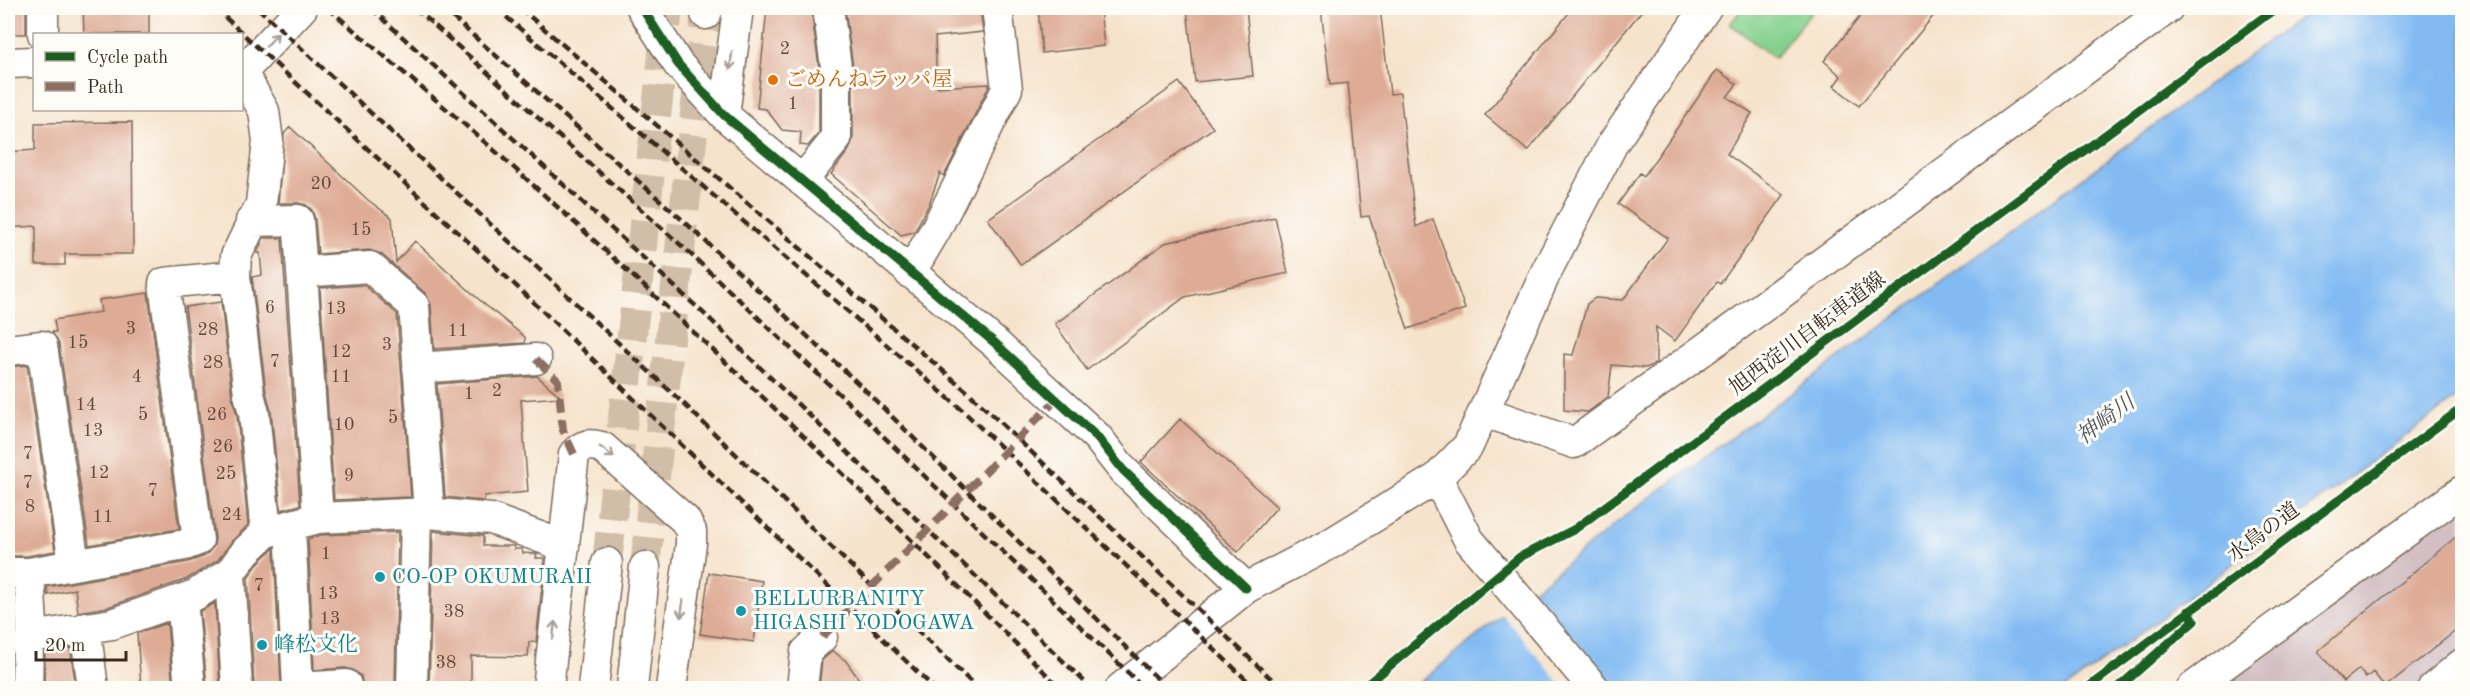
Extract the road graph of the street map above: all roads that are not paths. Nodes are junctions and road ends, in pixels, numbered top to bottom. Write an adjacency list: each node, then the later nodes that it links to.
1 (43, 8): 9 (street)
2 (302, 8): 12 (street, one-way to 2)
3 (642, 8): 14 (street)
4 (738, 8): 14 (street, one-way to 14)
5 (828, 8): 15 (street)
6 (997, 8): 18 (street)
7 (1706, 8): 23 (street)
8 (2168, 8): 23 (street)
9 (44, 33)
10 (33, 62): 11 (street)
11 (8, 63)
12 (243, 71)
13 (243, 74): 16 (street)
14 (724, 115): 15 (street)
15 (802, 181): 18 (street)
16 (252, 221): 17 (street); 19 (street)
17 (302, 272): 22 (street); 27 (street)
18 (910, 273): 34 (street)
19 (235, 276): 27 (street); 30 (street)
20 (8, 350): 30 (street)
21 (536, 359): 22 (street)
22 (418, 368): 26 (street)
23 (1485, 412): 24 (street)
24 (1437, 478): 34 (street); 52 (street)
25 (2463, 491): 53 (street)
26 (422, 513): 27 (street); 28 (street); 45 (street)
27 (291, 526): 33 (street); 44 (street)
28 (564, 546): 46 (street, one-way to 28); 49 (street, one-way to 49)
29 (607, 562): 47 (street)
30 (74, 564): 32 (street)
31 (645, 567): 48 (street)
32 (18, 573): 37 (street)
33 (230, 573): 35 (street); 43 (street)
34 (1246, 588): 51 (street)
35 (182, 600): 36 (street); 42 (street)
36 (85, 627): 37 (street); 41 (street)
37 (32, 637): 40 (street)
38 (822, 637): 50 (street)
39 (2463, 664): 54 (street)
40 (27, 688)
41 (93, 688)
42 (190, 688)
43 (237, 688)
44 (346, 688)
45 (412, 688)
46 (548, 688)
47 (593, 688)
48 (632, 688)
49 (670, 688)
50 (802, 688)
51 (1120, 688)
52 (1594, 688)
53 (2192, 688)
54 (2433, 688)

